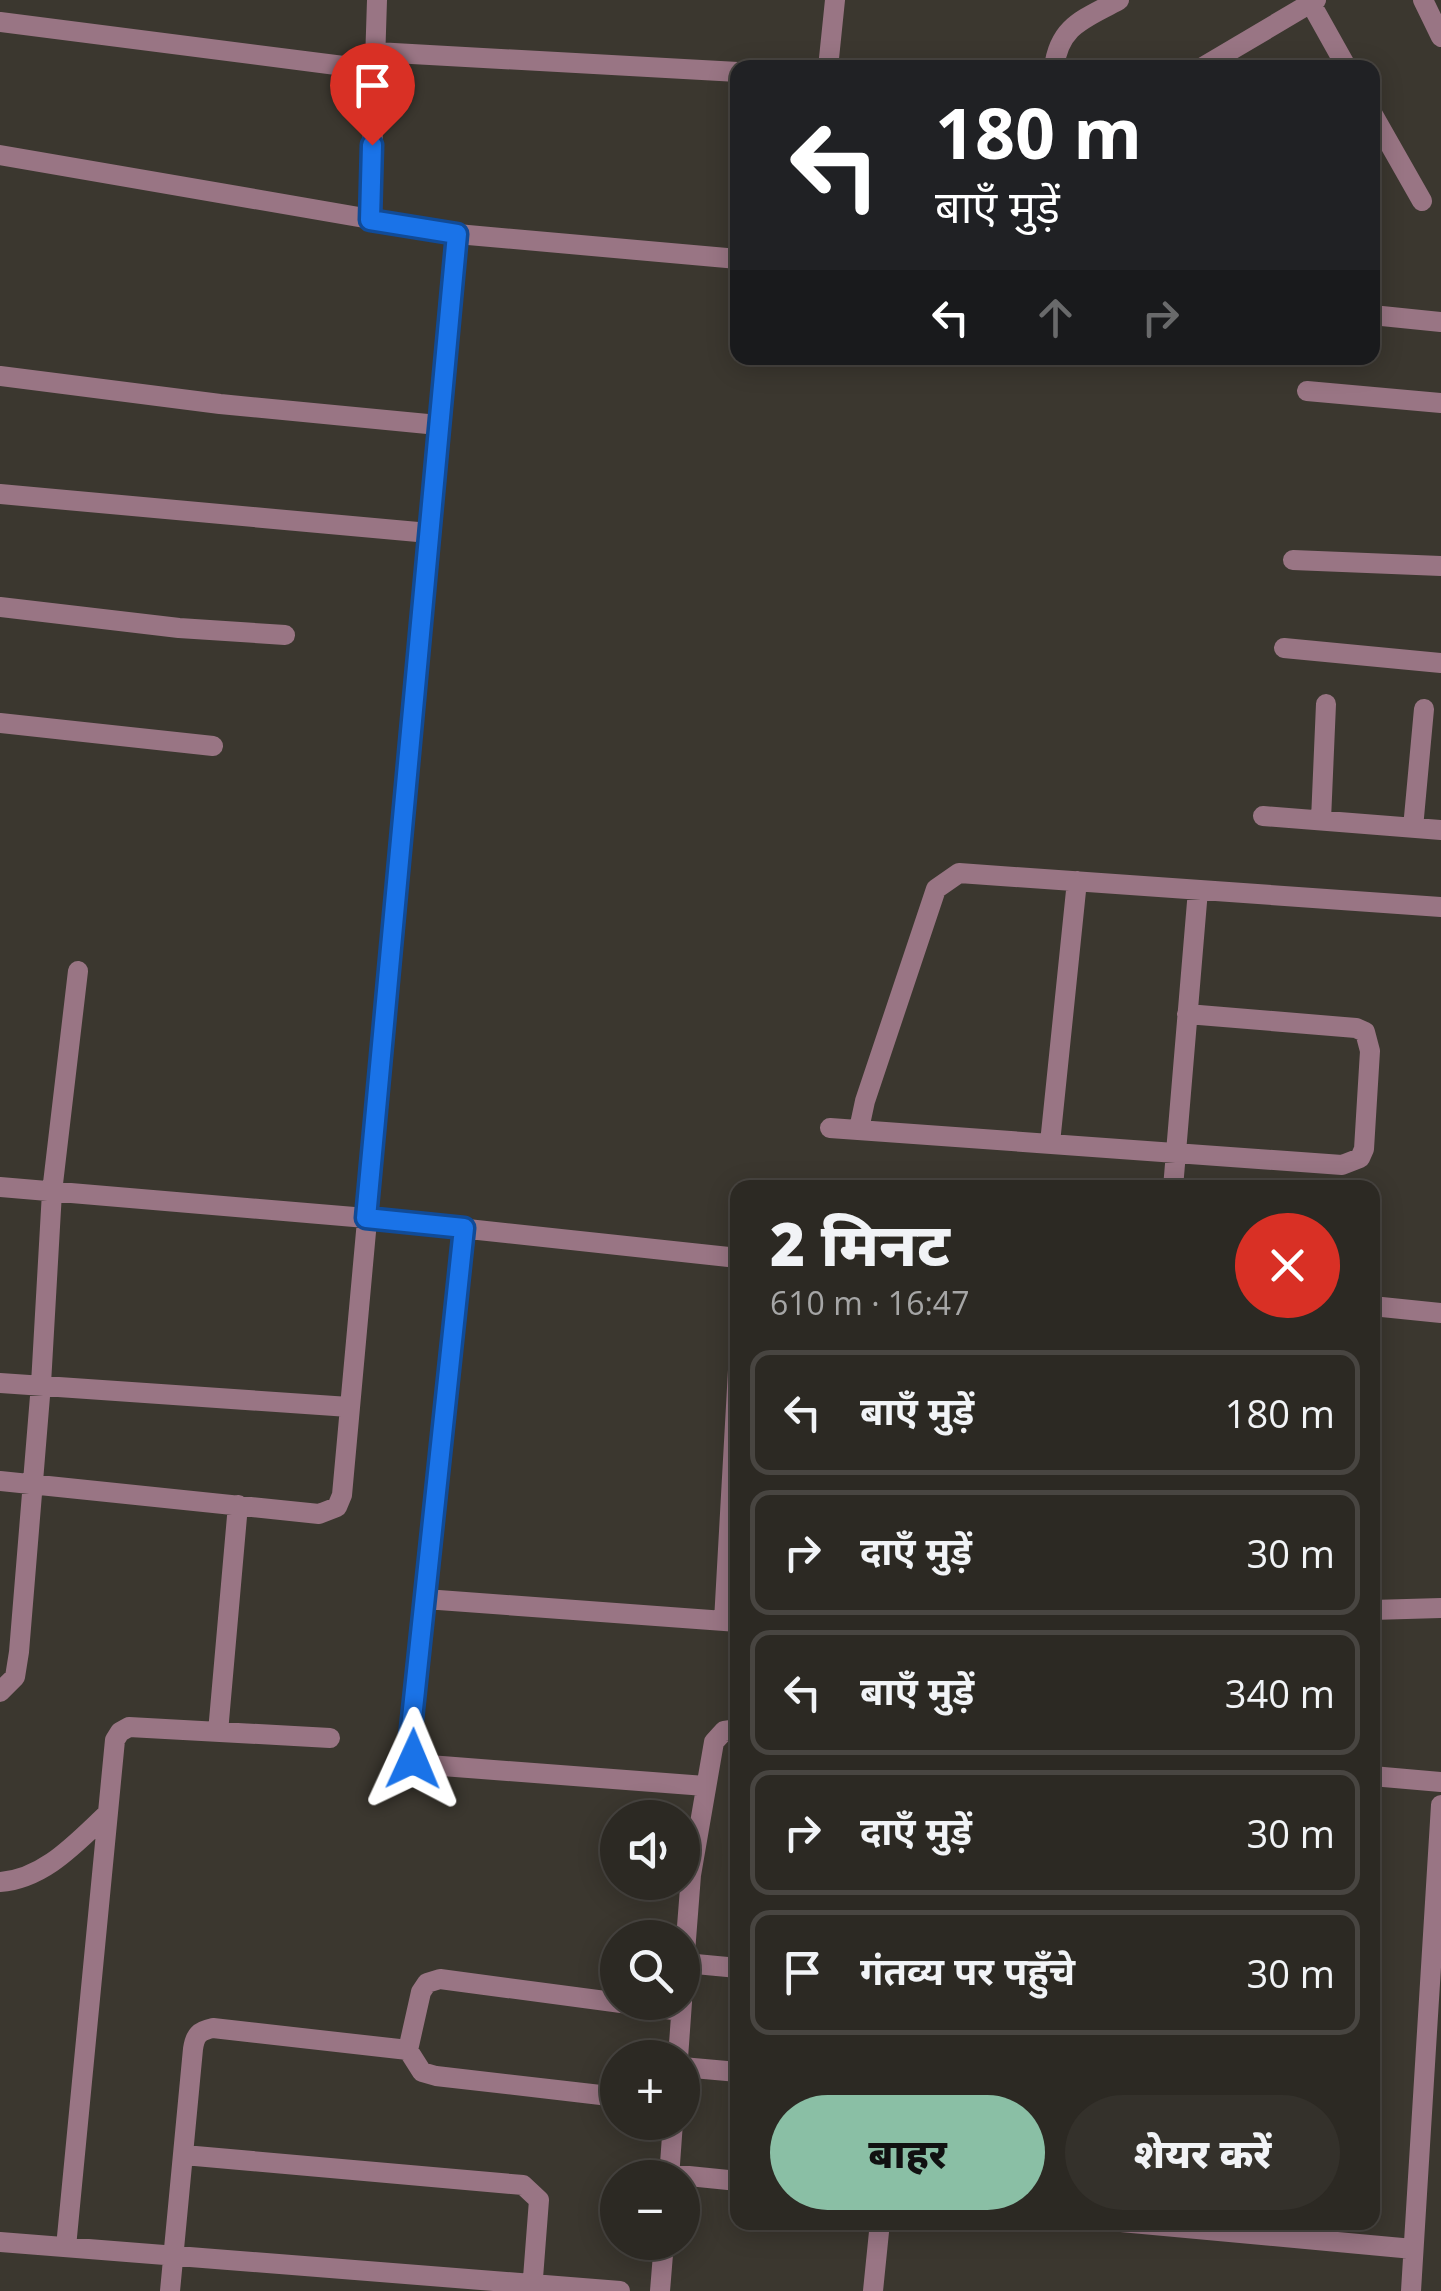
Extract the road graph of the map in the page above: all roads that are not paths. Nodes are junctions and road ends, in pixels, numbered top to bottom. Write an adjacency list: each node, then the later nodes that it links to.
1 (377, 0): 13 (street)
2 (856, 0): 6 (street)
3 (1119, 0): 10 (street)
4 (1423, 0): 8 (street)
5 (1312, 1): 11 (street); 12 (street)
6 (835, 4): 9 (street)
7 (0, 22): 13 (street)
8 (1441, 36)
9 (829, 60)
10 (1056, 60)
11 (1236, 60)
12 (1343, 60)
13 (375, 61): 14 (street); 18 (street)
14 (730, 72)
15 (1380, 128): 17 (street)
16 (0, 156): 18 (street)
17 (1422, 201)
18 (370, 220): 19 (street)
19 (457, 234): 20 (street); 26 (street)
20 (730, 258)
21 (1380, 316): 22 (street)
22 (1441, 322)
23 (0, 376): 26 (street)
24 (1307, 391): 25 (street)
25 (1441, 402)
26 (438, 425): 28 (street)
27 (0, 494): 28 (street)
28 (429, 533): 55 (street)
29 (1293, 560): 30 (street)
30 (1441, 566)
31 (0, 607): 32 (street)
32 (285, 635)
33 (1284, 648): 34 (street)
34 (1441, 663)
35 (1326, 704): 40 (street)
36 (1424, 708): 41 (street)
37 (0, 723): 38 (street)
38 (214, 746)
39 (1263, 816): 40 (street)
40 (1321, 820): 41 (street)
41 (1413, 828): 42 (street)
42 (1441, 830)
43 (1076, 881): 44 (street); 49 (street); 50 (street)
44 (1198, 890): 45 (street); 47 (street)
45 (1441, 907)
46 (78, 971): 54 (street)
47 (1187, 1014): 51 (street); 51 (street)
48 (830, 1128): 49 (street)
49 (859, 1129): 50 (street)
50 (1050, 1143): 51 (street)
51 (1175, 1151): 52 (street)
52 (1173, 1180)
53 (0, 1187): 54 (street)
54 (52, 1192): 55 (street); 61 (street)
55 (366, 1218): 56 (street); 62 (street)
56 (464, 1228): 57 (street); 66 (street)
57 (730, 1257)
58 (1380, 1307): 59 (street)
59 (1441, 1313)
60 (0, 1383): 61 (street)
61 (41, 1384): 62 (street); 64 (street)
62 (349, 1407): 65 (street)
63 (0, 1481): 64 (street)
64 (32, 1483): 65 (street); 70 (street)
65 (238, 1505): 72 (street)
66 (425, 1600): 69 (street); 76 (street)
67 (1441, 1608): 68 (street)
68 (1380, 1610)
69 (730, 1621)
70 (0, 1692)
71 (730, 1730): 76 (street)
72 (218, 1732): 73 (street); 78 (street)
73 (330, 1738)
74 (1380, 1777): 75 (street)
75 (1441, 1782)
76 (705, 1786): 80 (street)
77 (1441, 1805): 88 (street)
78 (107, 1814): 79 (street); 95 (street)
79 (0, 1882)
80 (687, 1920)
81 (700, 1964): 82 (street)
82 (730, 1967)
83 (600, 1994): 84 (street)
84 (408, 2050): 87 (street); 89 (street)
85 (700, 2069): 86 (street)
86 (730, 2071)
87 (600, 2095)
88 (1431, 2142): 96 (street)
89 (184, 2155): 97 (street); 99 (street)
90 (700, 2178): 91 (street)
91 (730, 2180)
92 (879, 2230): 103 (street)
93 (1209, 2230): 96 (street)
94 (0, 2242): 95 (street)
95 (66, 2247): 97 (street)
96 (1414, 2249): 104 (street)
97 (175, 2255): 99 (street); 100 (street)
98 (663, 2260): 102 (street)
99 (532, 2288): 101 (street)
100 (170, 2291)
101 (620, 2291)
102 (660, 2291)
103 (873, 2291)
104 (1411, 2291)

